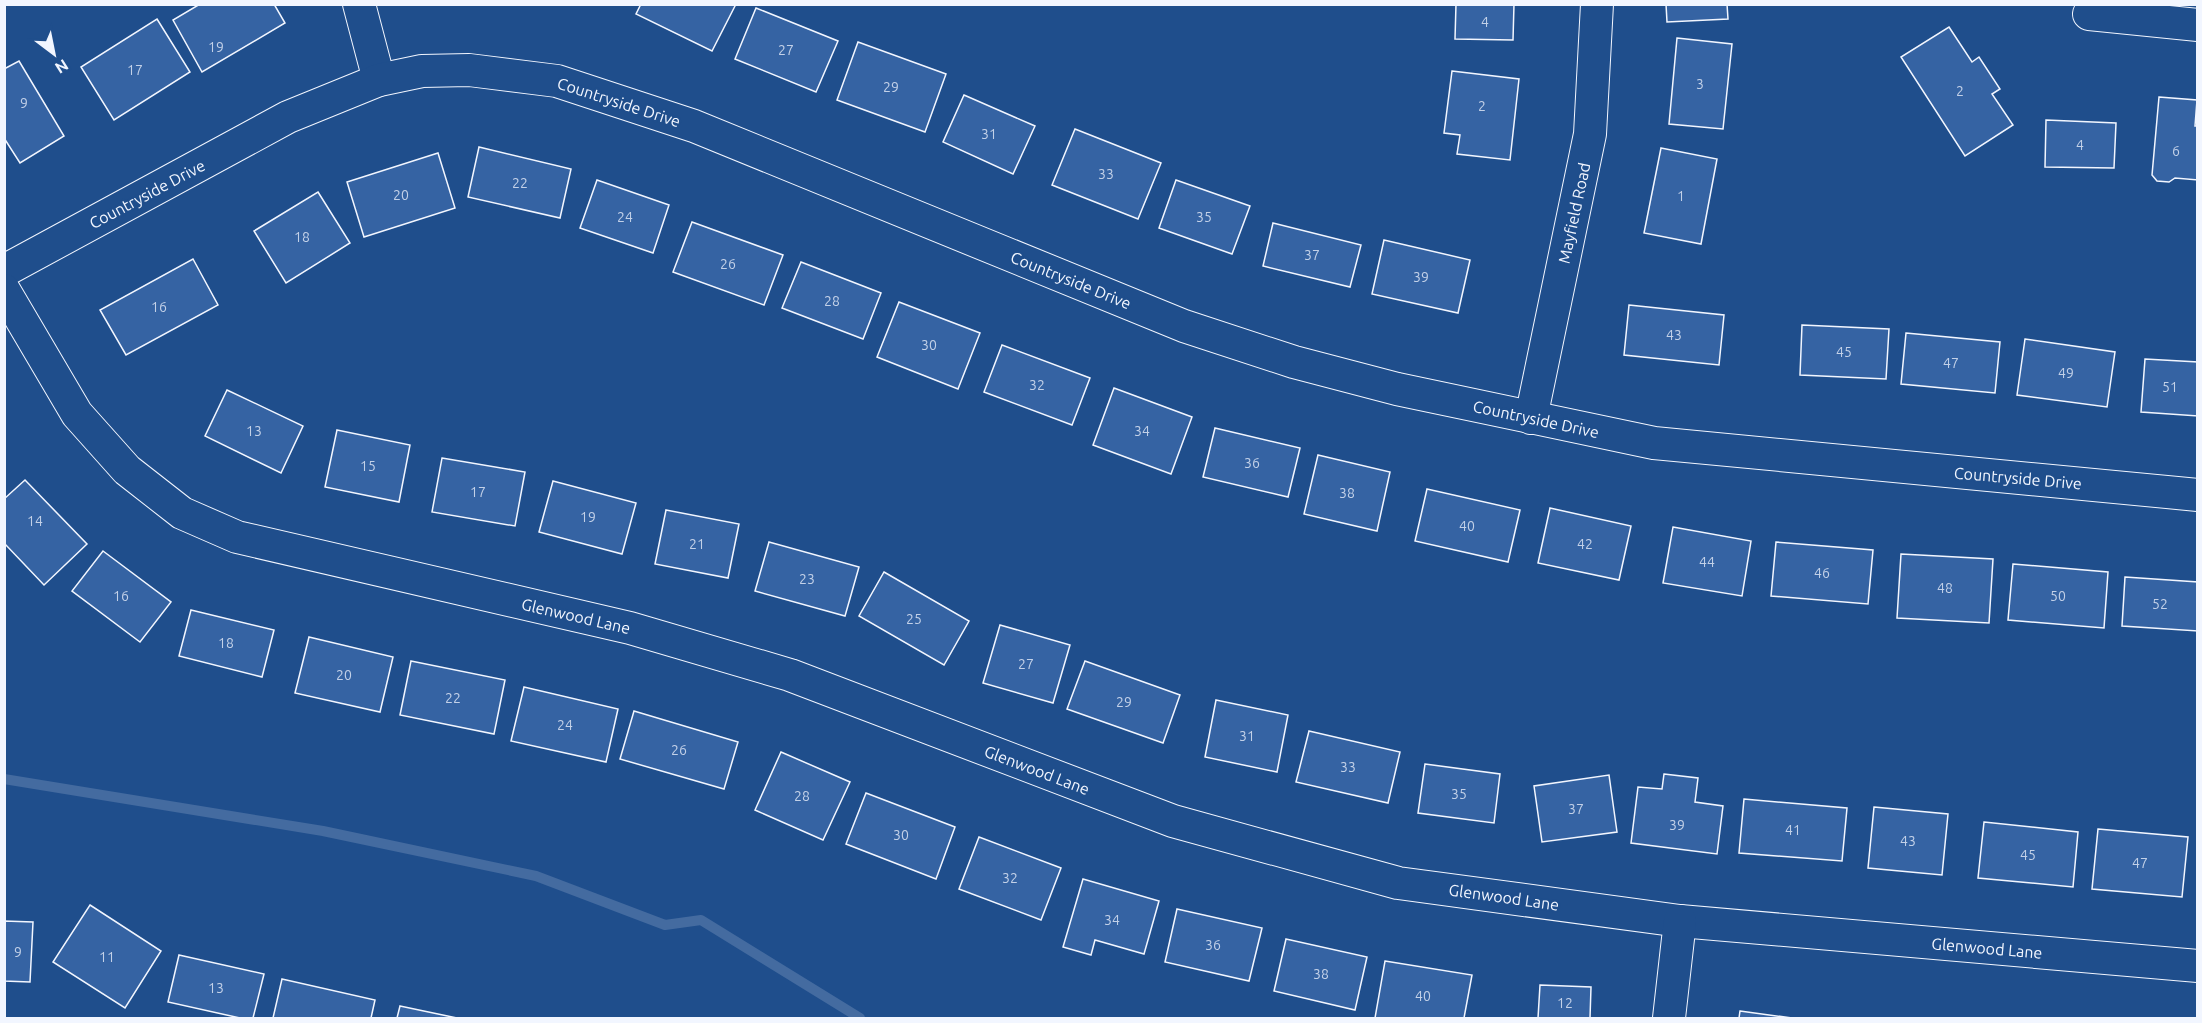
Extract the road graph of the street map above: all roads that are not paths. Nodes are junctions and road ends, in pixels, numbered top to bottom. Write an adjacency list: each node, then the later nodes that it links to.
1 (358, 4): 5 (street)
2 (1597, 4): 8 (street, Mayfield Road)
3 (2089, 14): 4 (street)
4 (2198, 25)
5 (379, 80): 6 (street, Countryside Drive); 8 (street, Countryside Drive)
6 (4, 271)
7 (4, 290): 10 (street, Glenwood Lane)
8 (1531, 418): 9 (street, Countryside Drive)
9 (2198, 495)
10 (1680, 921): 11 (street, Glenwood Lane); 12 (street)
11 (2198, 966)
12 (1669, 1018)

